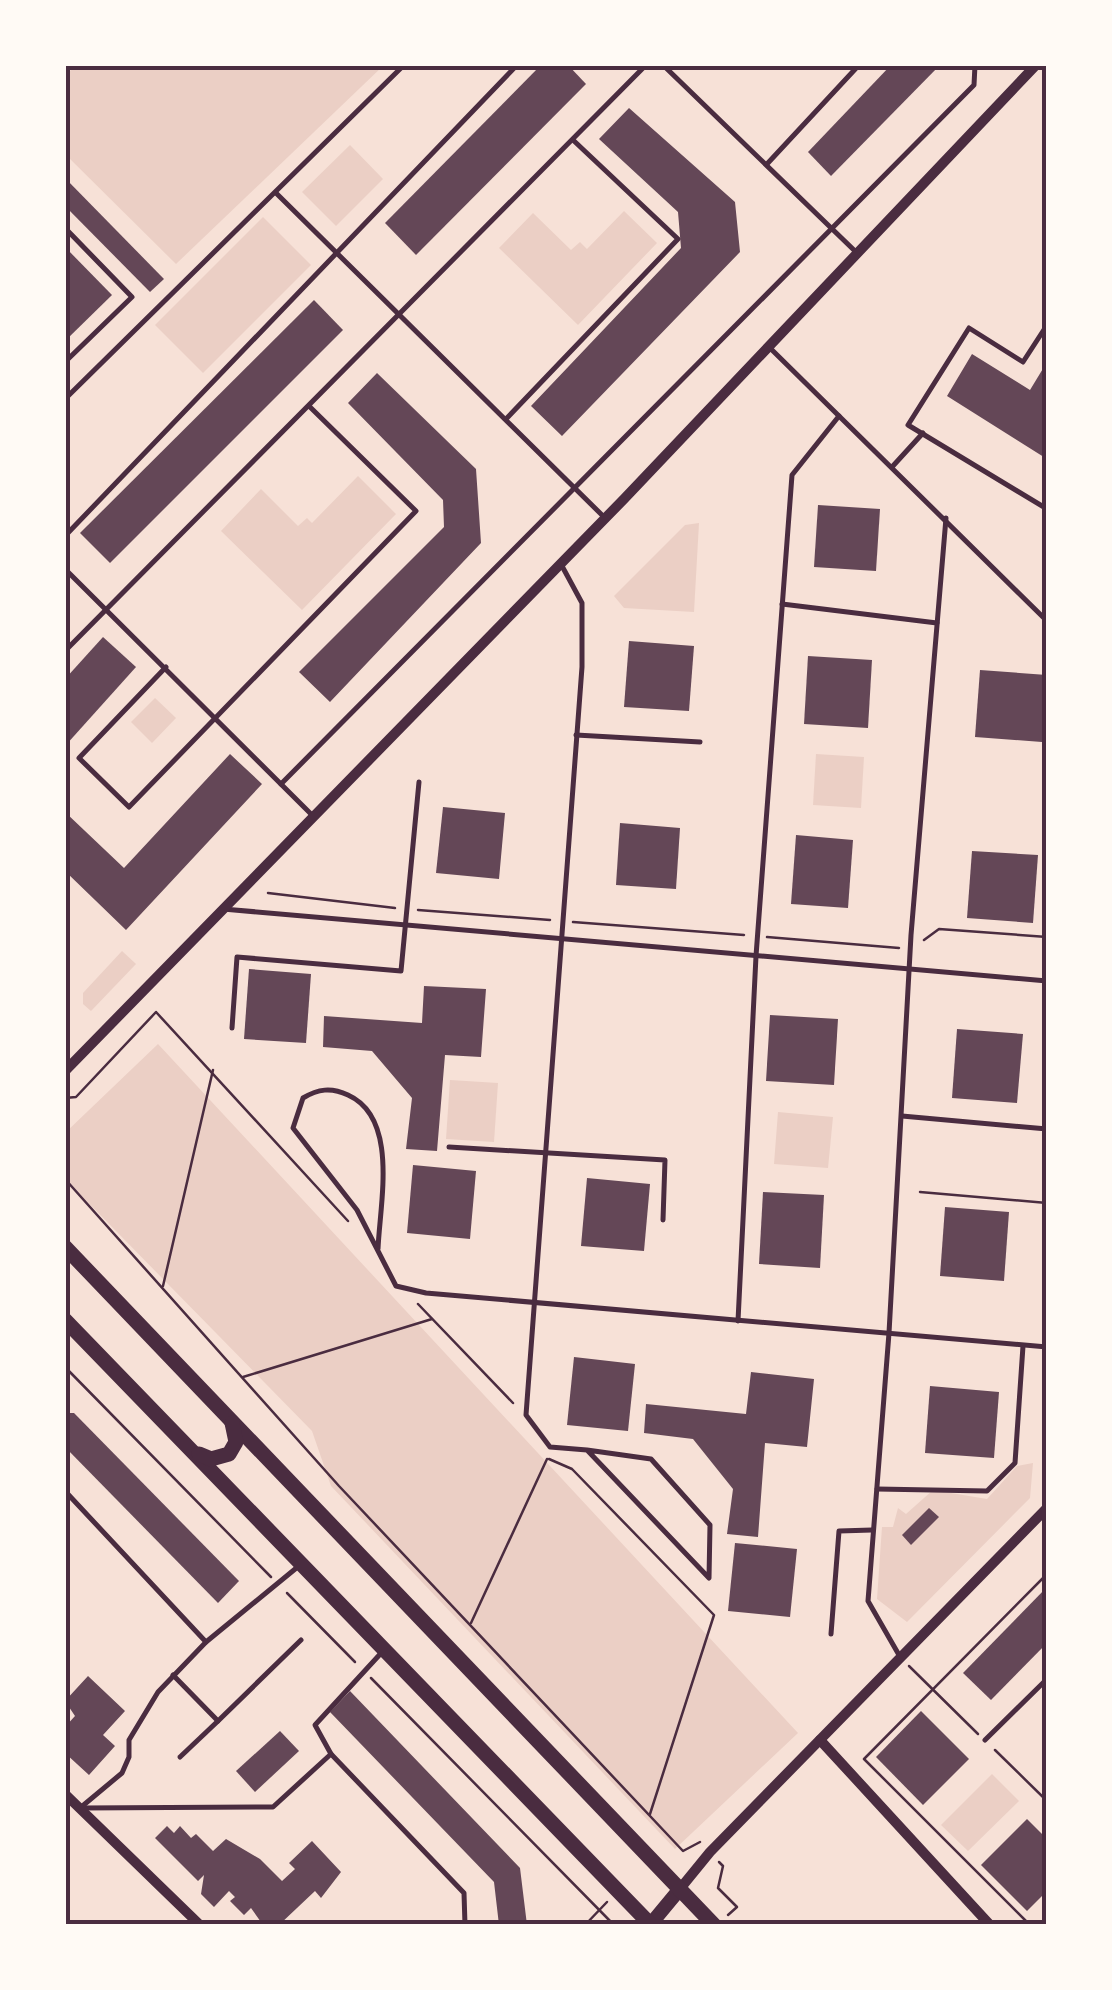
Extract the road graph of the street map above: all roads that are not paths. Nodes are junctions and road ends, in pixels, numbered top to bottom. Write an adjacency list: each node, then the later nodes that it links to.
1 (404, 65): 10 (lane)
2 (517, 65): 14 (lane)
3 (646, 65): 8 (lane)
4 (664, 65): 9 (lane)
5 (860, 65): 9 (lane)
6 (975, 65): 11 (lane)
7 (1036, 65): 13 (street)
8 (573, 139): 15 (lane); 22 (lane)
9 (768, 164): 11 (lane)
10 (276, 192): 14 (lane); 19 (lane)
11 (831, 227): 13 (lane); 25 (lane)
12 (65, 228): 18 (lane)
13 (857, 253): 17 (street)
14 (336, 254): 15 (lane); 29 (lane)
15 (401, 315): 20 (lane); 22 (lane)
16 (1047, 324): 23 (lane)
17 (769, 348): 21 (lane); 27 (street)
18 (65, 362)
19 (65, 399)
20 (309, 406): 33 (lane); 38 (lane)
21 (840, 416): 24 (lane); 32 (lane)
22 (506, 418): 25 (lane)
23 (923, 433): 24 (lane); 26 (lane)
24 (892, 467): 28 (lane)
25 (573, 485): 27 (lane); 42 (lane)
26 (1047, 509)
27 (605, 518): 30 (street)
28 (946, 518): 34 (lane); 35 (lane)
29 (65, 536)
30 (560, 563): 39 (lane); 43 (street)
31 (65, 570): 33 (lane)
32 (782, 604): 35 (lane); 47 (lane)
33 (107, 609): 36 (lane); 37 (lane)
34 (1047, 621)
35 (937, 623): 48 (lane)
36 (65, 651)
37 (166, 667): 38 (lane); 38 (lane)
38 (216, 716): 42 (lane)
39 (576, 735): 40 (lane); 46 (lane)
40 (700, 742)
41 (419, 782): 45 (lane)
42 (282, 784): 43 (lane)
43 (313, 816): 44 (street)
44 (223, 909): 45 (lane); 51 (street)
45 (406, 928): 46 (lane); 50 (lane)
46 (560, 940): 47 (lane); 55 (lane)
47 (756, 956): 48 (lane); 61 (lane)
48 (910, 970): 49 (lane); 52 (lane)
49 (1047, 981)
50 (232, 1028)
51 (65, 1071)
52 (902, 1116): 53 (lane); 62 (lane)
53 (1047, 1130)
54 (449, 1147): 55 (lane)
55 (544, 1154): 56 (lane); 59 (lane)
56 (663, 1220)
57 (65, 1247): 65 (main road)
58 (378, 1249): 58 (lane); 59 (lane)
59 (534, 1303): 61 (lane); 66 (lane)
60 (65, 1320): 67 (main road)
61 (738, 1321): 62 (lane)
62 (889, 1333): 63 (lane); 68 (lane)
63 (1023, 1345): 64 (lane); 68 (lane)
64 (1047, 1347)
65 (232, 1422): 67 (main road); 87 (main road)
66 (586, 1450): 66 (lane)
67 (199, 1454): 72 (main road)
68 (877, 1489): 71 (lane)
69 (65, 1490): 75 (lane)
70 (1047, 1508): 77 (street)
71 (872, 1530): 73 (lane); 77 (lane)
72 (303, 1564): 75 (lane); 76 (main road)
73 (830, 1634)
74 (302, 1640): 80 (lane)
75 (206, 1642): 78 (lane)
76 (385, 1649): 83 (lane); 91 (main road)
77 (900, 1658): 81 (street)
78 (173, 1675): 80 (lane); 86 (lane)
79 (1047, 1678): 82 (lane)
80 (218, 1721): 84 (lane)
81 (820, 1740): 87 (street); 92 (street)
82 (985, 1740)
83 (331, 1754): 86 (lane); 90 (lane)
84 (180, 1757)
85 (65, 1794): 86 (street)
86 (80, 1808): 89 (street)
87 (679, 1890): 88 (main road); 91 (street)
88 (721, 1920)
89 (196, 1924)
90 (465, 1925)
91 (651, 1925)
92 (990, 1925)

